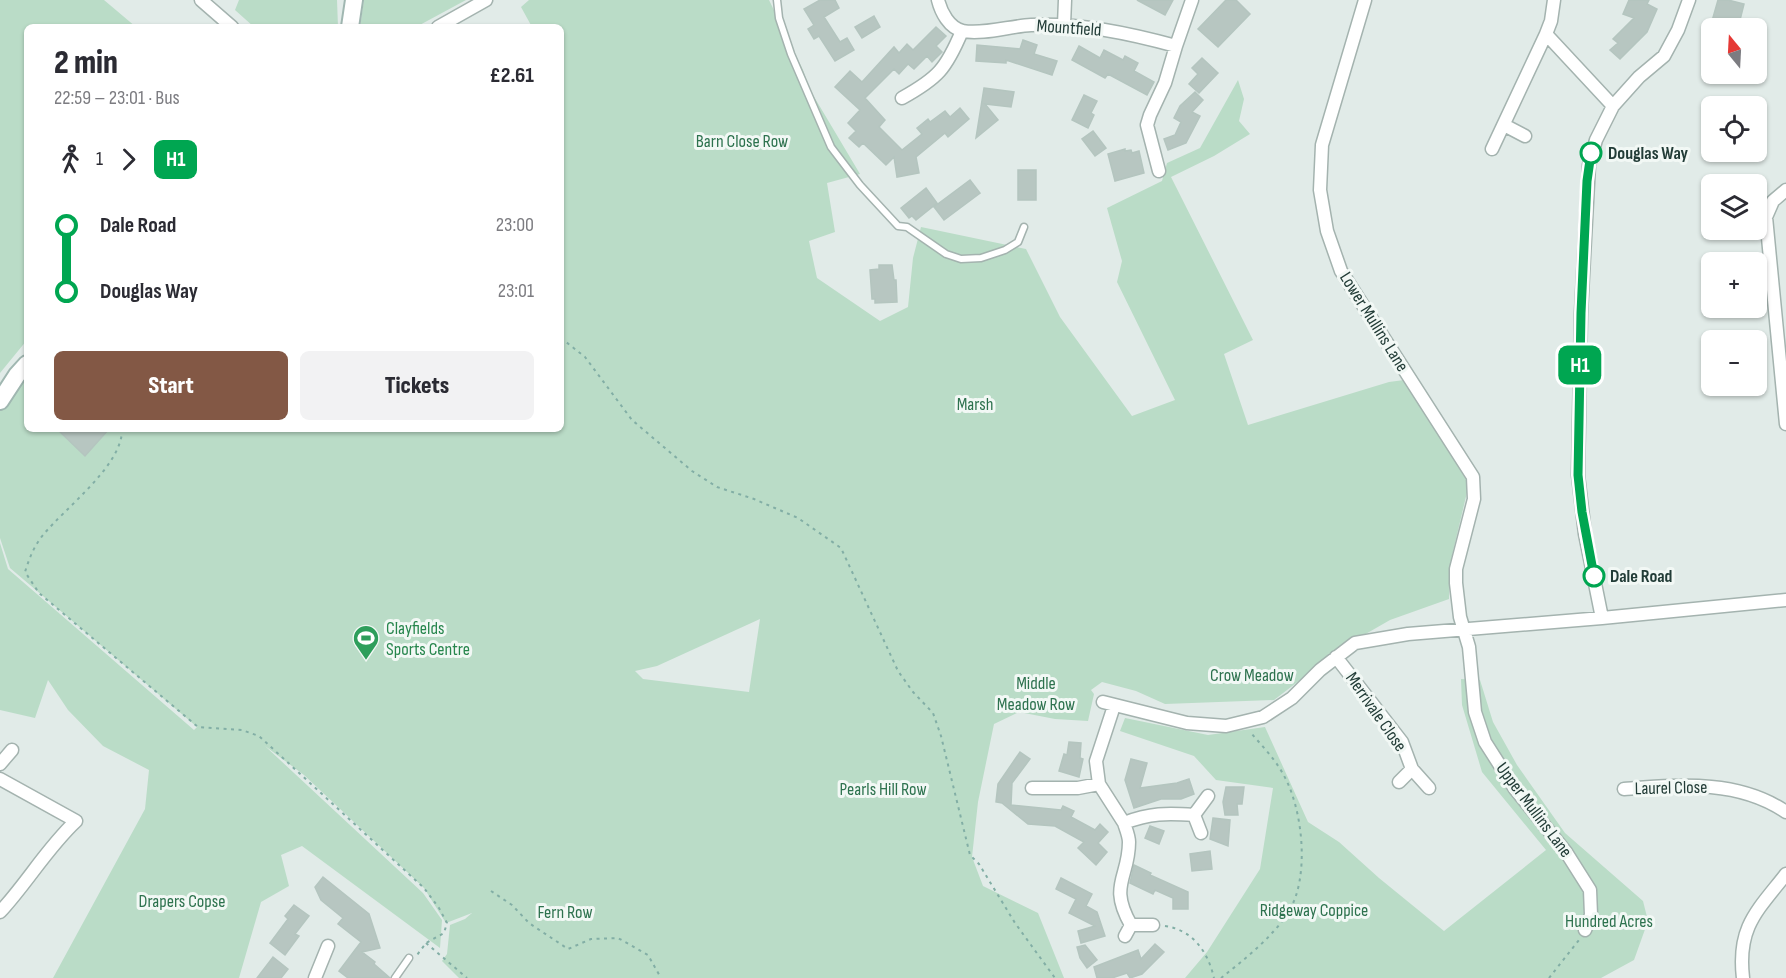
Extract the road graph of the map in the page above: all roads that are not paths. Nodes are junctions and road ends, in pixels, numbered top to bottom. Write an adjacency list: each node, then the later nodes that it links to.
1 (201, 0): 11 (street)
2 (354, 0): 12 (street)
3 (486, 0): 13 (street)
4 (777, 0): 25 (lane)
5 (938, 0): 15 (street)
6 (1065, 0): 14 (street)
7 (1192, 0): 17 (street)
8 (1365, 0): 31 (street, Lower Mullins Lane)
9 (1554, 0): 16 (street)
10 (1689, 0): 19 (street)
11 (229, 24)
12 (350, 24)
13 (443, 24)
14 (1064, 25): 15 (street, Mountfield); 17 (street, Mountfield)
15 (962, 31): 18 (street)
16 (1546, 34): 19 (street); 20 (street)
17 (1176, 46): 23 (street)
18 (902, 98)
19 (1613, 106): 30 (street)
20 (1504, 125): 21 (street); 22 (street)
21 (1525, 136)
22 (1492, 149)
23 (1159, 171)
24 (1786, 190): 28 (street)
25 (1024, 227)
26 (24, 367): 27 (street)
27 (0, 401)
28 (1786, 418)
29 (1786, 600): 30 (street)
30 (1602, 618): 31 (street)
31 (1464, 630): 32 (street); 50 (street, Upper Mullins Lane)
32 (1336, 657): 35 (street, Merrivale Close); 38 (street)
33 (12, 750): 34 (street)
34 (0, 764)
35 (1412, 769): 37 (street, Merrivale Close); 40 (street, Merrivale Close)
36 (0, 779): 48 (street)
37 (1399, 782)
38 (1099, 784): 39 (street); 45 (street)
39 (1032, 788)
40 (1429, 788)
41 (1624, 789): 43 (street, Laurel Close)
42 (1208, 796): 44 (street)
43 (1786, 812)
44 (1194, 815): 45 (street); 46 (street)
45 (1124, 824): 49 (street)
46 (1201, 833)
47 (1786, 874): 55 (street)
48 (0, 912)
49 (1153, 925)
50 (1585, 930)
51 (328, 946): 53 (street)
52 (409, 958): 54 (lane)
53 (315, 978)
54 (395, 978)
55 (1743, 978)

